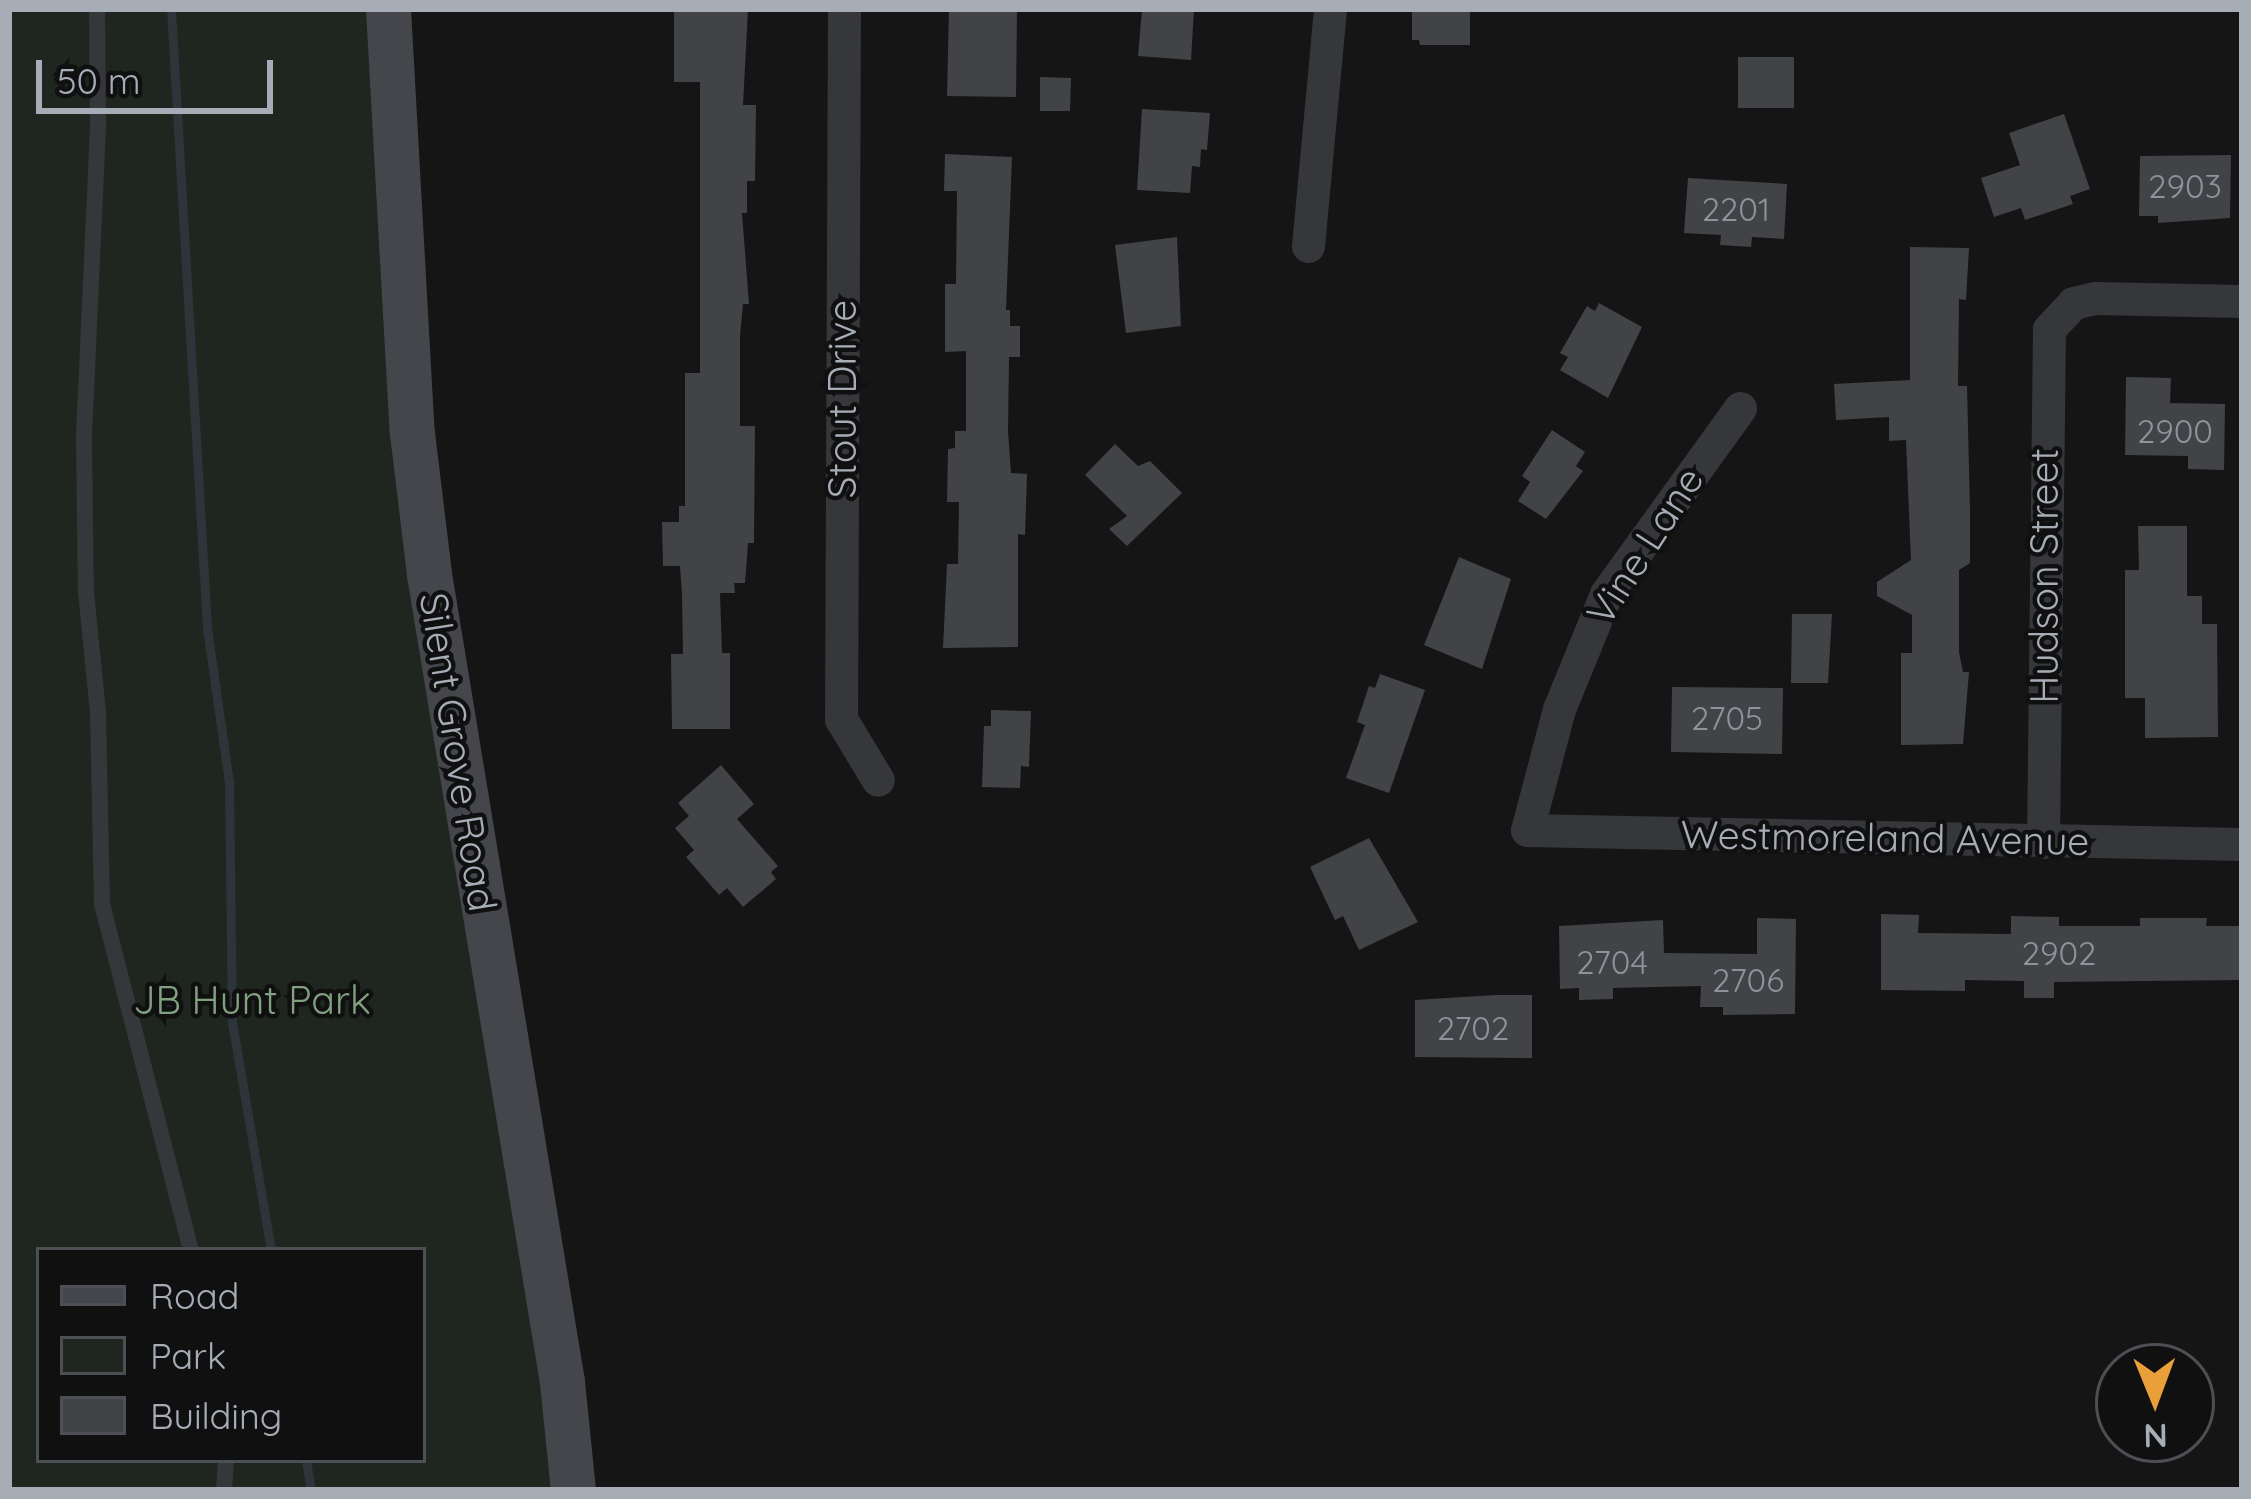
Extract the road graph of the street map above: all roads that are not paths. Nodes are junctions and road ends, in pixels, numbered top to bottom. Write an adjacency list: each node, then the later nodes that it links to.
1 (97, 9): 12 (lane)
2 (388, 9): 13 (street, Silent Grove Road)
3 (844, 9): 8 (street, Stout Drive)
4 (1330, 9): 5 (street)
5 (1309, 246)
6 (2242, 301): 10 (street, Hudson Street)
7 (1740, 408): 9 (street, Vine Lane)
8 (878, 780)
9 (1527, 830): 10 (street, Westmoreland Avenue)
10 (2043, 842): 11 (street, Westmoreland Avenue)
11 (2242, 844)
12 (190, 1247)
13 (573, 1490)

